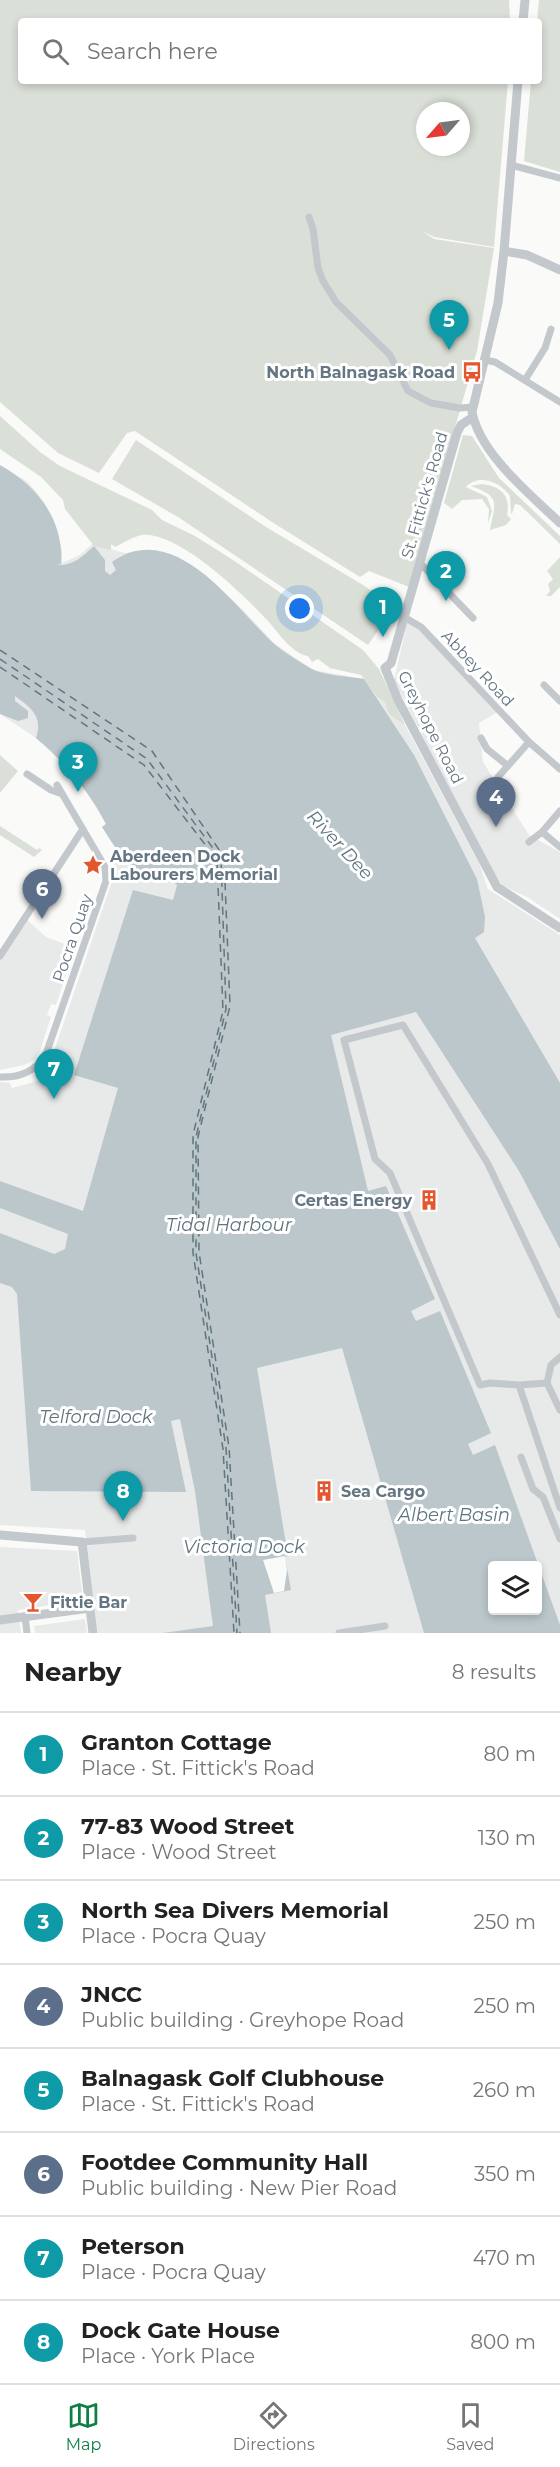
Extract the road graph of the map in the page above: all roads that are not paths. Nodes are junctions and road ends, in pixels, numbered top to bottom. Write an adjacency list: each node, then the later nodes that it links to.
1 (525, 0): 2 (street)
2 (523, 18)
3 (518, 84): 4 (street)
4 (511, 165): 5 (street); 7 (street)
5 (560, 178)
6 (309, 216): 13 (street)
7 (504, 251): 8 (street); 10 (street)
8 (560, 270)
9 (551, 329): 11 (street)
10 (485, 360): 11 (street); 13 (street)
11 (525, 380): 12 (street)
12 (560, 402)
13 (472, 407): 14 (street)
14 (473, 417): 15 (street); 16 (street, St. Fittick's Road)
15 (560, 523)
16 (420, 563): 17 (street, St. Fittick's Road); 18 (street)
17 (404, 617): 19 (street, St. Fittick's Road); 23 (street, Abbey Road)
18 (473, 618)
19 (385, 668): 35 (street, Greyhope Road)
20 (544, 685): 21 (street)
21 (560, 701)
22 (481, 738): 24 (street)
23 (529, 742): 24 (street); 25 (street, Abbey Road)
24 (508, 766): 27 (street)
25 (560, 769)
26 (27, 774): 29 (street)
27 (498, 777)
28 (57, 785): 29 (street, Pocra Quay)
29 (63, 794): 31 (street, Pocra Quay)
30 (560, 811): 32 (street)
31 (83, 829): 36 (street); 37 (street, Pocra Quay)
32 (542, 832): 33 (street); 34 (street)
33 (529, 842)
34 (560, 847)
35 (560, 928)
36 (1, 950)
37 (0, 1077)
38 (560, 1314): 41 (street)
39 (560, 1357): 40 (street)
40 (547, 1383): 41 (street); 42 (street)
41 (519, 1385): 44 (street)
42 (560, 1410)
43 (521, 1457): 47 (street)
44 (560, 1509)
45 (0, 1535): 48 (street)
46 (133, 1538): 48 (street)
47 (560, 1539)
48 (82, 1542): 49 (street)
49 (90, 1608): 50 (street); 54 (street)
50 (25, 1617): 51 (street); 53 (street)
51 (0, 1620)
52 (385, 1626): 55 (street)
53 (27, 1633)
54 (93, 1633)
55 (339, 1633)

